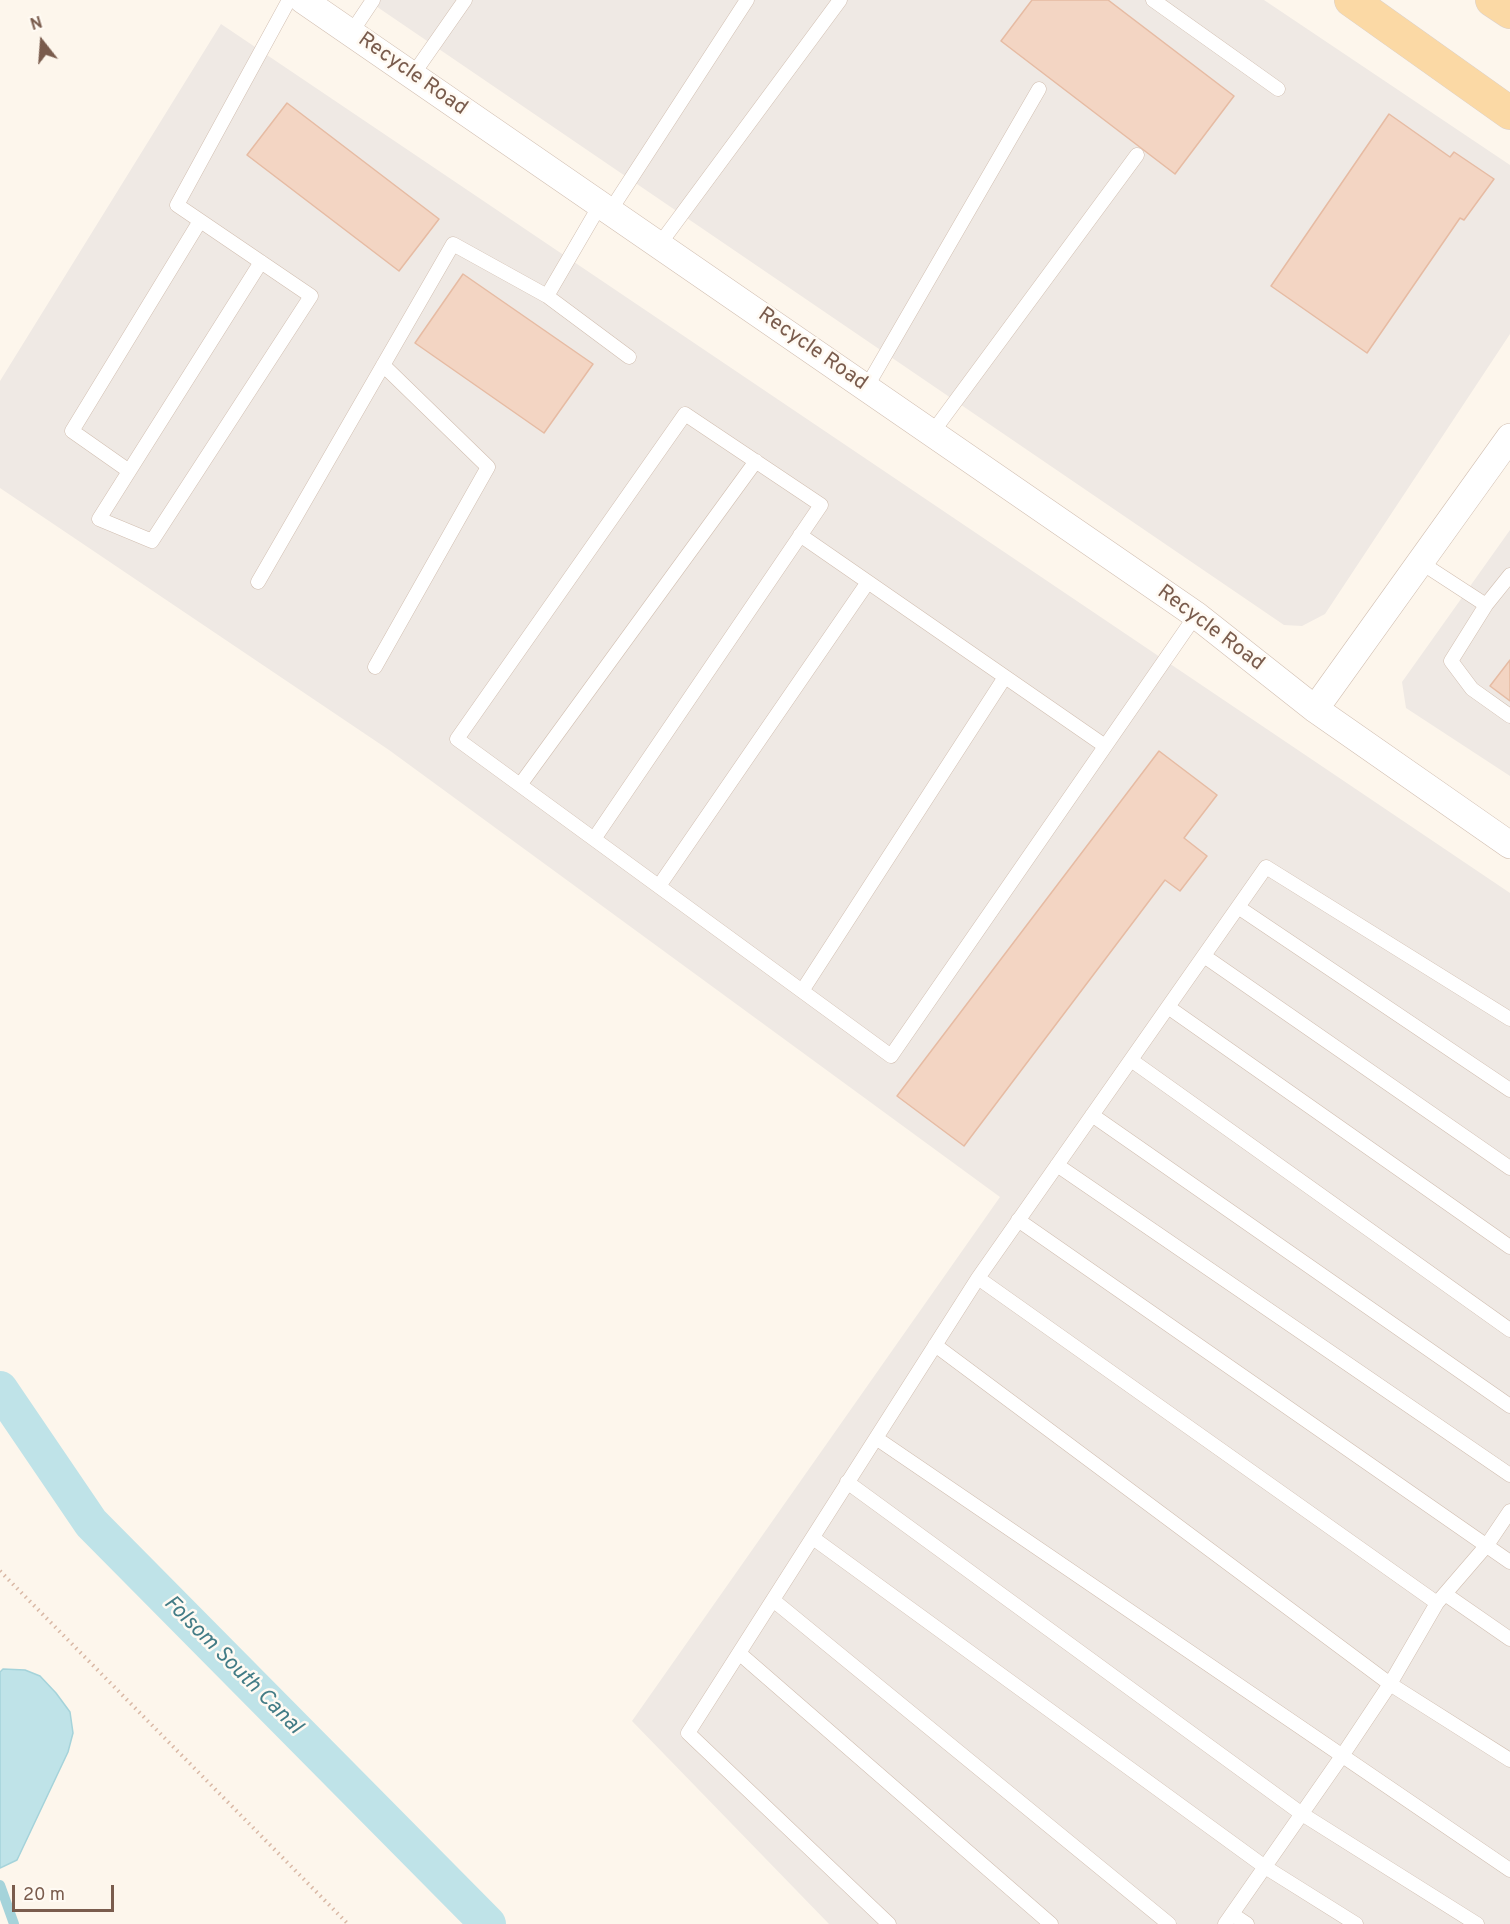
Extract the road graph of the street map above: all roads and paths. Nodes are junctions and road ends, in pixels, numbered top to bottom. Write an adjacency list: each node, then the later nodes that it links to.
1 (289, 0): 18 (lane)
2 (303, 0): 11 (street, Recycle Road)
3 (373, 0): 11 (lane)
4 (465, 0): 12 (lane)
5 (747, 0): 17 (lane)
6 (840, 0): 19 (lane)
7 (1153, 0): 14 (lane)
8 (1351, 0): 15 (main road)
9 (1492, 0): 10 (main road)
10 (1510, 12)
11 (351, 33): 12 (street, Recycle Road)
12 (412, 76): 17 (street, Recycle Road)
13 (1039, 89): 24 (lane)
14 (1278, 89)
15 (1510, 113)
16 (1137, 155): 25 (lane)
17 (605, 208): 19 (street, Recycle Road); 21 (lane)
18 (200, 220): 20 (lane); 28 (lane)
19 (660, 245): 24 (street, Recycle Road)
20 (261, 262): 28 (lane); 28 (lane)
21 (547, 296): 22 (lane); 23 (lane)
22 (629, 357)
23 (383, 365): 32 (lane); 36 (lane)
24 (866, 388): 25 (street, Recycle Road)
25 (932, 433): 35 (street, Recycle Road)
26 (1510, 437): 30 (street)
27 (756, 461): 29 (lane); 41 (lane); 41 (lane)
28 (129, 471)
29 (800, 535): 33 (lane); 42 (lane)
30 (1420, 562): 34 (lane); 38 (street)
31 (1510, 575): 34 (lane)
32 (258, 582)
33 (867, 582): 37 (lane); 44 (lane)
34 (1486, 605): 39 (lane)
35 (1196, 615): 38 (street, Recycle Road); 40 (lane)
36 (375, 667)
37 (1005, 677): 40 (lane); 47 (lane)
38 (1315, 710): 43 (street, Recycle Road)
39 (1510, 716)
40 (1105, 746): 47 (lane)
41 (520, 785): 42 (lane)
42 (594, 839): 44 (lane)
43 (1510, 844)
44 (659, 886): 47 (lane)
45 (1238, 907): 46 (lane); 49 (lane); 51 (lane)
46 (1204, 956): 48 (lane); 54 (lane)
47 (802, 991)
48 (1168, 1007): 50 (lane); 56 (lane)
49 (1510, 1019)
50 (1131, 1060): 52 (lane); 58 (lane)
51 (1510, 1090)
52 (1092, 1115): 53 (lane); 60 (lane)
53 (1057, 1165): 55 (lane); 62 (lane)
54 (1510, 1168)
55 (1018, 1220): 57 (lane); 66 (lane)
56 (1510, 1247)
57 (978, 1278): 59 (lane); 69 (lane)
58 (1510, 1330)
59 (935, 1345): 61 (lane); 73 (lane)
60 (1510, 1406)
61 (876, 1438): 63 (lane); 74 (lane)
62 (1510, 1475)
63 (847, 1482): 65 (lane); 76 (lane)
64 (1510, 1511): 66 (lane)
65 (813, 1538): 70 (lane); 77 (lane)
66 (1487, 1545): 67 (lane); 69 (lane)
67 (1510, 1562)
68 (0, 1571): 80 (path)
69 (1441, 1598): 71 (lane); 73 (lane)
70 (773, 1600): 72 (lane); 83 (lane)
71 (1510, 1639)
72 (739, 1653): 81 (lane); 82 (lane)
73 (1390, 1684): 74 (lane); 75 (lane)
74 (1342, 1756): 76 (lane); 78 (lane)
75 (1510, 1760)
76 (1302, 1814): 77 (lane); 86 (lane)
77 (1265, 1867): 79 (lane); 85 (lane)
78 (1510, 1870)
79 (1228, 1919): 84 (lane)
80 (348, 1924)
81 (889, 1924)
82 (1051, 1924)
83 (1169, 1924)
84 (1247, 1924)
85 (1356, 1924)
86 (1477, 1924)

